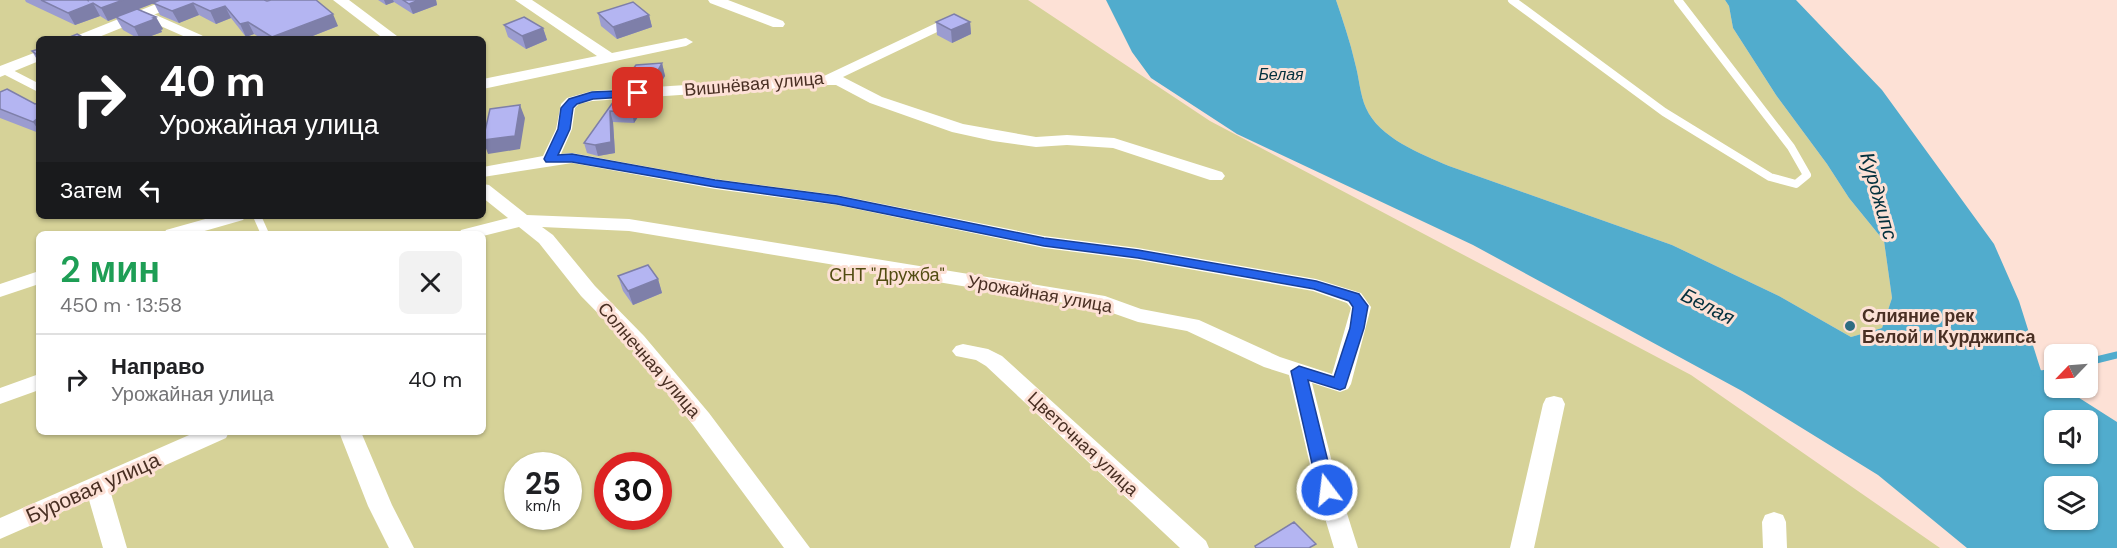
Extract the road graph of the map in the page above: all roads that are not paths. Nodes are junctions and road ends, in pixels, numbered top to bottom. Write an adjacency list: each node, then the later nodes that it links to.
1 (178, 0): 7 (street)
2 (340, 0): 12 (street)
3 (522, 0): 15 (street)
4 (715, 0): 9 (street)
5 (1512, 0): 6 (lane)
6 (1677, 0)
7 (143, 14): 10 (street); 11 (lane)
8 (951, 20): 17 (street, Вишнёвая улица)
9 (778, 24)
10 (88, 36)
11 (193, 36)
12 (390, 36)
13 (686, 42): 15 (street)
14 (36, 57): 16 (street)
15 (610, 58): 18 (street)
16 (2, 71): 19 (lane)
17 (828, 80): 20 (street, Вишнёвая улица); 22 (street)
18 (486, 83)
19 (36, 87)
20 (550, 159): 21 (street); 31 (street, Урожайная улица)
21 (486, 172)
22 (1216, 176)
23 (486, 191): 25 (street, Солнечная улица)
24 (226, 219): 26 (street)
25 (522, 220): 27 (street, Урожайная улица); 31 (street, Урожайная улица); 42 (street, Солнечная улица)
26 (184, 231)
27 (480, 231)
28 (36, 279): 29 (street)
29 (0, 291)
30 (963, 351): 43 (street, Цветочная улица)
31 (1299, 371): 44 (street)
32 (36, 382): 33 (street)
33 (0, 396)
34 (1554, 404): 45 (street)
35 (211, 435): 37 (street, Буровая улица)
36 (351, 435): 41 (street)
37 (97, 485): 39 (street, Буровая улица); 40 (street)
38 (1774, 522): 46 (street)
39 (0, 529)
40 (115, 548)
41 (402, 548)
42 (798, 548)
43 (1197, 548)
44 (1346, 548)
45 (1522, 548)
46 (1775, 548)

